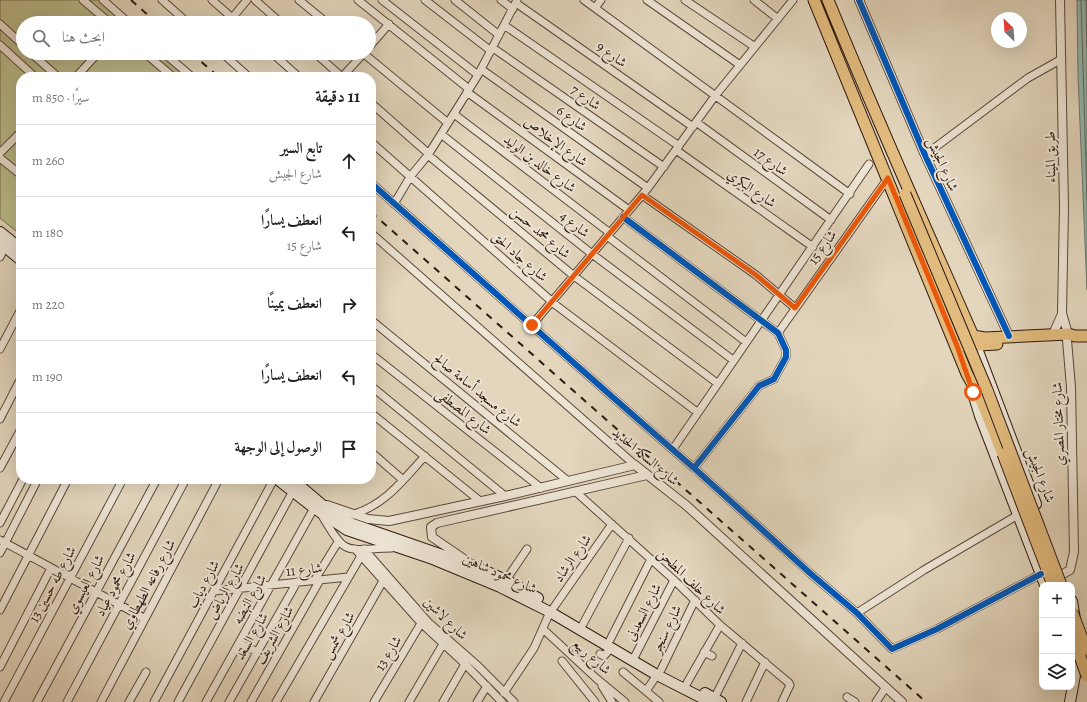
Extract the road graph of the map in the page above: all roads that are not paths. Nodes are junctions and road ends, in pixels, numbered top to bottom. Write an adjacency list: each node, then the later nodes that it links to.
1 (83, 0): 25 (street)
2 (103, 0): 26 (street)
3 (162, 0): 27 (street)
4 (212, 0): 28 (street)
5 (247, 0): 29 (street)
6 (255, 0): 30 (street)
7 (299, 0): 31 (street)
8 (358, 0): 34 (street, شارع الإخلاص)
9 (382, 0): 64 (street, شارع 6)
10 (425, 0): 41 (street, شارع 7)
11 (455, 0): 36 (street)
12 (501, 0): 23 (street, شارع 9)
13 (584, 0): 24 (street)
14 (601, 0): 24 (street)
15 (647, 0): 54 (street)
16 (685, 0): 40 (street)
17 (754, 0): 32 (street)
18 (793, 0): 32 (street)
19 (814, 0): 84 (main road)
20 (828, 0): 71 (main road, شارع الجيش)
21 (859, 0): 78 (street, شارع الجيش)
22 (1060, 0): 53 (street, طريق الميناء)
23 (515, 4): 35 (street); 70 (street, شارع 9)
24 (595, 8): 66 (street)
25 (102, 16)
26 (120, 16)
27 (180, 16)
28 (226, 16)
29 (233, 16)
30 (273, 16)
31 (318, 16)
32 (778, 19): 40 (street)
33 (0, 24): 37 (street)
34 (389, 24): 38 (street); 65 (street, شارع الإخلاص)
35 (504, 25): 36 (street); 75 (street, شارع البكري)
36 (499, 35): 41 (street)
37 (16, 39)
38 (376, 39)
39 (0, 44): 42 (street)
40 (755, 47): 54 (street)
41 (492, 49): 64 (street); 81 (street, شارع 7)
42 (16, 59)
43 (17, 60): 55 (street)
44 (39, 60): 56 (street)
45 (92, 60): 57 (street)
46 (153, 60): 58 (street)
47 (172, 60): 59 (street)
48 (230, 60): 60 (street)
49 (280, 60): 61 (street)
50 (323, 60): 62 (street)
51 (357, 60): 63 (street)
52 (372, 60): 69 (street)
53 (1060, 60): 78 (street); 106 (street, طريق الميناء)
54 (740, 65): 66 (street)
55 (30, 72)
56 (52, 72)
57 (81, 72)
58 (167, 72)
59 (186, 72)
60 (243, 72)
61 (293, 72)
62 (336, 72)
63 (346, 72)
64 (480, 72): 65 (street); 86 (street, شارع 6)
65 (468, 91): 68 (street); 90 (street, شارع الإخلاص)
66 (715, 96): 70 (street); 87 (street)
67 (376, 107): 77 (street, شارع محمد حسن)
68 (454, 114): 69 (street); 94 (street, شارع خالد بن الوليد)
69 (448, 123): 72 (street)
70 (694, 124): 75 (street); 92 (street, شارع 17)
71 (883, 132): 116 (main road, شارع الجيش); 176 (main road, bridge)
72 (441, 134): 77 (street); 99 (street, شارع 4)
73 (16, 137): 76 (street)
74 (376, 146): 83 (street, شارع جاد الحق)
75 (678, 148): 81 (street); 98 (street, شارع البكري)
76 (0, 153)
77 (428, 154): 83 (street); 102 (street, شارع محمد حسن)
78 (925, 155): 113 (street, شارع الجيش)
79 (0, 158): 82 (street)
80 (869, 164): 87 (street)
81 (664, 167): 86 (street)
82 (16, 171)
83 (410, 177): 89 (street); 104 (street, شارع جاد الحق)
84 (888, 178): 105 (street, شارع 15); 118 (main road)
85 (376, 188): 89 (street)
86 (648, 188): 88 (street)
87 (850, 194): 92 (street)
88 (642, 195): 90 (street); 103 (street)
89 (394, 204): 110 (street)
90 (629, 210): 91 (street)
91 (623, 217): 94 (street); 108 (street)
92 (831, 220): 98 (street)
93 (0, 232): 97 (main road)
94 (608, 234): 99 (street); 117 (street, شارع خالد بن الوليد)
95 (376, 238): 133 (street, شارع السكة الحديد)
96 (3, 245): 100 (main road); 101 (street)
97 (16, 246)
98 (813, 247): 103 (street)
99 (592, 254): 102 (street); 121 (street, شارع 4)
100 (16, 256)
101 (0, 257)
102 (574, 276): 104 (street); 123 (street, شارع محمد حسن)
103 (781, 295): 105 (street); 108 (street)
104 (552, 302): 110 (street); 126 (street, شارع جاد الحق)
105 (795, 308): 111 (street, شارع 15)
106 (1062, 313): 112 (street, طريق الميناء); 114 (street, طريق الميناء)
107 (16, 319): 119 (street)
108 (761, 321): 111 (street); 117 (street)
109 (376, 324): 138 (street, شارع مسجد أسامة صالح)
110 (532, 325): 130 (street)
111 (778, 333): 135 (street)
112 (1052, 334): 113 (main road); 114 (main road)
113 (1009, 336): 115 (main road)
114 (1076, 336): 115 (main road); 176 (street, شارع مختار المصري)
115 (998, 340): 116 (main road)
116 (975, 341): 118 (main road); 176 (main road, شارع الجيش)
117 (746, 342): 121 (street)
118 (957, 346): 122 (main road)
119 (0, 349)
120 (376, 358): 149 (street, شارع المصطفى)
121 (733, 360): 123 (street)
122 (967, 374): 156 (main road); 179 (main road, bridge)
123 (717, 384): 126 (street)
124 (16, 388): 128 (street)
125 (376, 390): 152 (street)
126 (697, 412): 130 (street)
127 (376, 417): 132 (street)
128 (0, 419)
129 (16, 438): 134 (street)
130 (672, 449): 135 (street)
131 (376, 456): 137 (street)
132 (424, 456): 137 (street); 153 (street)
133 (635, 465): 136 (street, شارع السكة الحديد); 138 (street)
134 (0, 468)
135 (694, 468): 189 (street)
136 (647, 475): 151 (street); 220 (street, شارع السكة الحديد)
137 (403, 480): 155 (street)
138 (568, 481): 149 (street)
139 (20, 484): 157 (street)
140 (35, 484): 160 (street)
141 (65, 484): 166 (street)
142 (120, 484): 172 (street, شارع طه حسين 13)
143 (154, 484): 184 (street, شارع العيسوي)
144 (183, 484): 186 (street, شارع محمود عياد)
145 (215, 484): 191 (street, شارع رفاعه الطهطاوي)
146 (273, 484): 183 (street, شارع دياب)
147 (283, 484): 150 (main road, شارع محمود شاهين)
148 (296, 484): 154 (main road, شارع محمود شاهين)
149 (541, 488): 152 (street)
150 (293, 491): 154 (main road, شارع محمود شاهين); 182 (street, شارع الرياض)
151 (576, 492): 158 (street, شارع خلف المطحن); 169 (street)
152 (505, 496): 153 (street)
153 (480, 501): 155 (street)
154 (317, 507): 155 (street); 161 (street); 162 (main road, شارع محمود شاهين); 169 (main road, شارع محمود شاهين); 180 (street, شارع النهضه)
155 (354, 514)
156 (1018, 515): 179 (main road); 189 (street)
157 (0, 523)
158 (612, 524): 159 (street, شارع خلف المطحن); 188 (street, شارع الرشاد)
159 (629, 538): 167 (street, شارع خلف المطحن); 194 (street)
160 (3, 541): 165 (street); 166 (street)
161 (338, 542): 164 (street, شارع لاشين); 173 (street, شارع الشريف)
162 (397, 547): 164 (street); 188 (main road, شارع محمود شاهين)
163 (527, 549): 174 (street)
164 (363, 552): 168 (street, شارع لاشين); 171 (street)
165 (0, 553)
166 (28, 555): 170 (street); 187 (street)
167 (651, 559): 175 (street, شارع خلف المطحن); 201 (street)
168 (371, 561): 177 (street, شارع لاشين); 193 (street, شارع لاشين)
169 (474, 566): 174 (main road, شارع محمود شاهين)
170 (51, 568): 172 (street); 211 (street)
171 (348, 577): 173 (street, شارع 11); 236 (street)
172 (70, 578): 184 (street); 226 (street, شارع طه حسين 13)
173 (317, 580): 178 (street, شارع 11); 235 (street, شارع الشريف)
174 (506, 580): 188 (main road, شارع محمود شاهين)
175 (674, 580): 185 (street, شارع خلف المطحن); 206 (street, شارع السعدنى)
176 (1062, 580): 179 (street)
177 (383, 581): 193 (street, شارع لاشين); 237 (street, شارع شمس)
178 (297, 582): 180 (street, شارع 11); 203 (street, شارع السعد)
179 (1046, 582)
180 (271, 585): 182 (street, شارع 11); 198 (street, شارع النهضه)
181 (1039, 585): 189 (street)
182 (241, 588): 183 (street, شارع 11); 232 (street, شارع الرياض)
183 (214, 591): 231 (street, شارع دياب)
184 (96, 592): 186 (street); 227 (street, شارع العيسوي)
185 (695, 600): 195 (street, شارع خلف المطحن); 214 (street, شارع سنجر)
186 (119, 604): 191 (street); 228 (street, شارع محمود عياد)
187 (0, 610)
188 (552, 610): 194 (main road, شارع محمود شاهين); 196 (street, شارع الرشاد); 201 (main road, شارع محمود شاهين)
189 (857, 613)
190 (1075, 614): 252 (main road)
191 (144, 618): 229 (street, شارع رفاعه الطهطاوي)
192 (1074, 618): 202 (main road, bridge)
193 (422, 620): 200 (street, شارع لاشين); 215 (street, شارع لاشين); 238 (street, شارع 13)
194 (583, 624): 201 (main road, شارع محمود شاهين)
195 (720, 625): 199 (street, شارع خلف المطحن); 204 (street)
196 (543, 629): 217 (street, شارع ربيع); 223 (street, شارع الرشاد)
197 (1075, 642): 216 (main road, bridge)
198 (239, 643): 203 (street); 233 (street, شارع النهضه)
199 (742, 643): 209 (street, شارع خلف المطحن); 225 (street)
200 (443, 644): 210 (street, شارع لاشين); 239 (street)
201 (610, 644): 205 (street); 206 (main road, شارع محمود شاهين); 214 (main road, شارع محمود شاهين)
202 (1087, 651)
203 (257, 652): 234 (street, شارع السعد)
204 (704, 652): 207 (street); 218 (street)
205 (600, 654)
206 (635, 656): 214 (main road, شارع محمود شاهين)
207 (712, 656)
208 (562, 661): 243 (street)
209 (765, 662): 247 (street); 248 (street, شارع خلف المطحن)
210 (465, 664): 215 (street, شارع لاشين); 240 (street)
211 (0, 667)
212 (146, 672): 230 (street)
213 (623, 672): 222 (street)
214 (659, 672): 218 (main road, شارع محمود شاهين); 222 (street, شارع سنجر); 225 (main road, شارع محمود شاهين)
215 (482, 676): 219 (street, شارع لاشين); 223 (street, شارع لاشين)
216 (1087, 676)
217 (597, 679): 244 (street); 245 (street, شارع ربيع)
218 (687, 683): 225 (main road, شارع محمود شاهين)
219 (487, 686): 224 (street, شارع لاشين); 241 (street)
220 (886, 687): 249 (street); 250 (street, شارع السكة الحديد)
221 (1067, 690): 251 (main road)
222 (646, 691): 246 (street)
223 (504, 693): 242 (street, شارع لاشين)
224 (497, 700)
225 (715, 701)
226 (4, 702)
227 (37, 702)
228 (67, 702)
229 (100, 702)
230 (129, 702)
231 (154, 702)
232 (178, 702)
233 (206, 702)
234 (229, 702)
235 (251, 702)
236 (276, 702)
237 (314, 702)
238 (374, 702)
239 (409, 702)
240 (443, 702)
241 (477, 702)
242 (514, 702)
243 (595, 702)
244 (612, 702)
245 (625, 702)
246 (659, 702)
247 (746, 702)
248 (782, 702)
249 (876, 702)
250 (902, 702)
251 (1064, 702)
252 (1070, 702)

